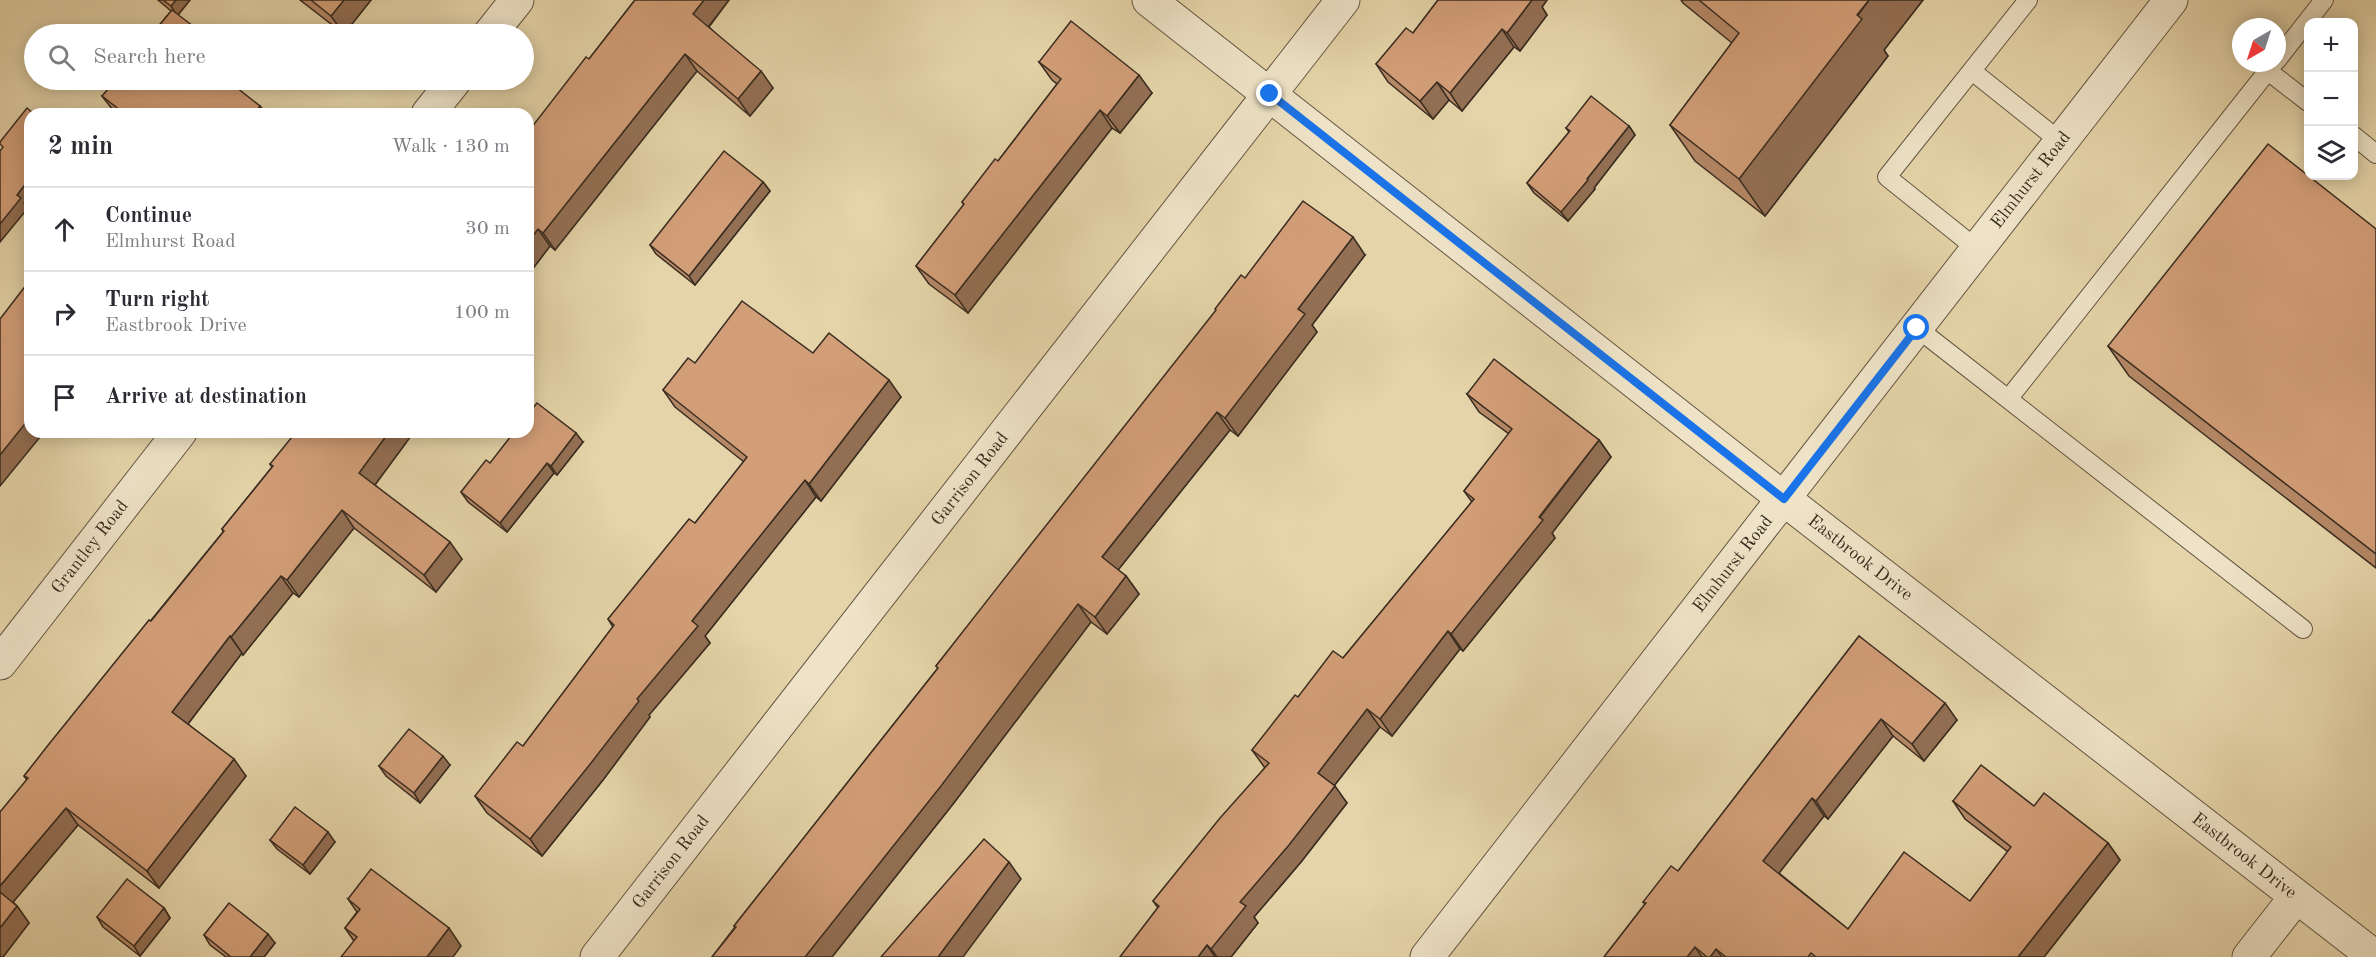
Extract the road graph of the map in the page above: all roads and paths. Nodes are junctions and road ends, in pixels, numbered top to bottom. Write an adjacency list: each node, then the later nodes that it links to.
1 (517, 0): 7 (street)
2 (1149, 0): 13 (street, Eastbrook Drive)
3 (1343, 0): 13 (street, Garrison Road)
4 (2028, 0): 9 (lane)
5 (2171, 0): 17 (street, Elmhurst Road)
6 (2324, 0): 8 (lane)
7 (498, 24)
8 (2286, 48)
9 (1972, 71): 17 (lane); 19 (lane)
10 (2267, 72): 21 (lane)
11 (2280, 72): 14 (lane)
12 (447, 90): 15 (street)
13 (1270, 94): 23 (street, Eastbrook Drive); 27 (street, Garrison Road)
14 (2304, 98)
15 (433, 108)
16 (2358, 139): 18 (lane)
17 (2061, 142): 19 (street, Elmhurst Road)
18 (2376, 154)
19 (1977, 249): 20 (street, Elmhurst Road)
20 (1917, 328): 21 (lane); 23 (street, Elmhurst Road)
21 (2009, 398): 24 (lane)
22 (175, 438): 25 (street, Grantley Road)
23 (1784, 499): 26 (street, Eastbrook Drive); 28 (street, Elmhurst Road)
24 (2303, 629)
25 (0, 663)
26 (2296, 897): 29 (street); 30 (street, Eastbrook Drive)
27 (597, 957)
28 (1426, 957)
29 (2249, 957)
30 (2375, 957)

